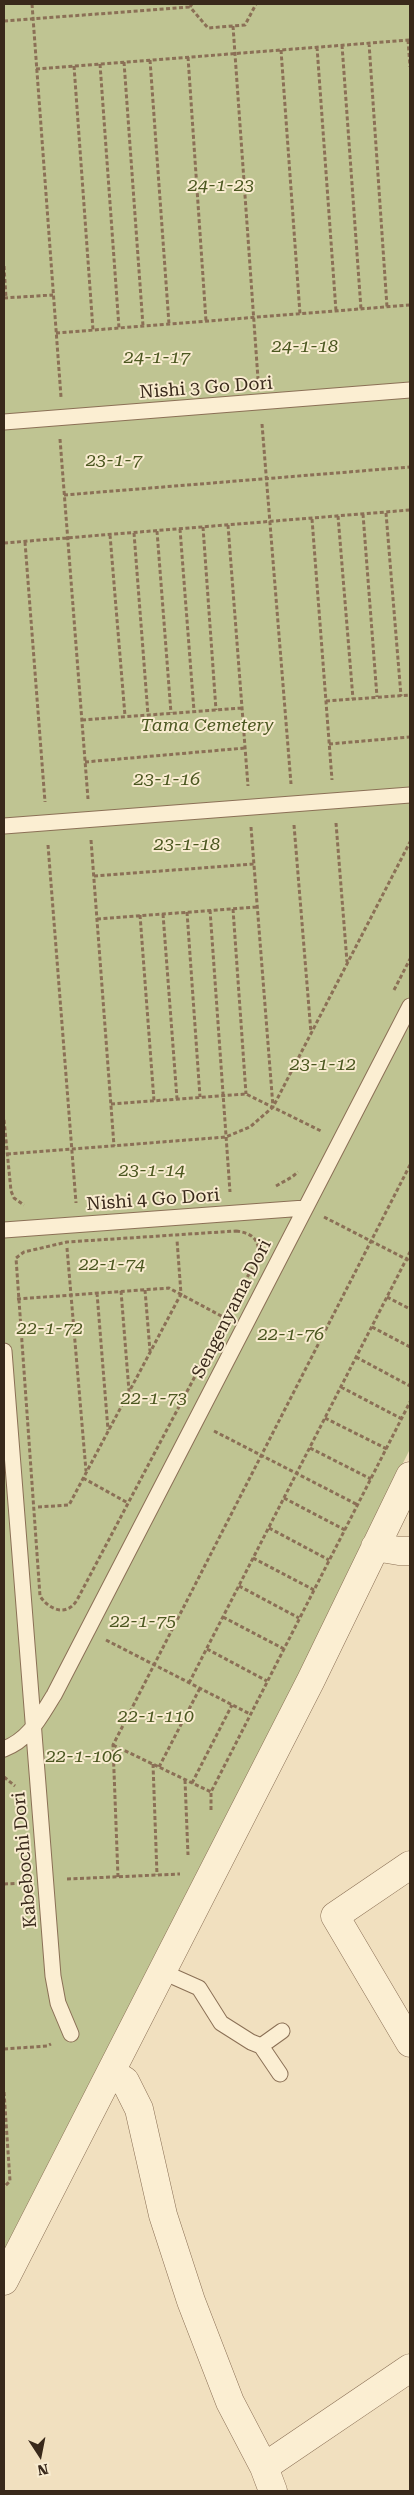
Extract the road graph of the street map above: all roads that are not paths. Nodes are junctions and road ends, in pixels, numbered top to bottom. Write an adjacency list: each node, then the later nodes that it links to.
1 (410, 390): 2 (lane, Nishi 3 Go Dori)
2 (4, 422)
3 (410, 795): 4 (lane)
4 (4, 826)
5 (410, 1006): 6 (lane, Sengenyama Dori)
6 (305, 1208): 7 (lane, Nishi 4 Go Dori); 12 (lane, Sengenyama Dori)
7 (4, 1230)
8 (4, 1351): 12 (lane, Kabebochi Dori)
9 (410, 1476): 10 (street)
10 (375, 1547): 11 (street); 15 (street)
11 (410, 1551)
12 (34, 1728): 13 (lane, Sengenyama Dori); 17 (lane, Kabebochi Dori)
13 (4, 1749)
14 (410, 1865): 18 (street)
15 (163, 1972): 19 (lane); 20 (street)
16 (282, 2031): 19 (lane)
17 (71, 2034)
18 (410, 2043)
19 (262, 2046): 21 (lane)
20 (111, 2072): 22 (street); 24 (street)
21 (280, 2074)
22 (4, 2282)
23 (410, 2368): 24 (street)
24 (268, 2479)

